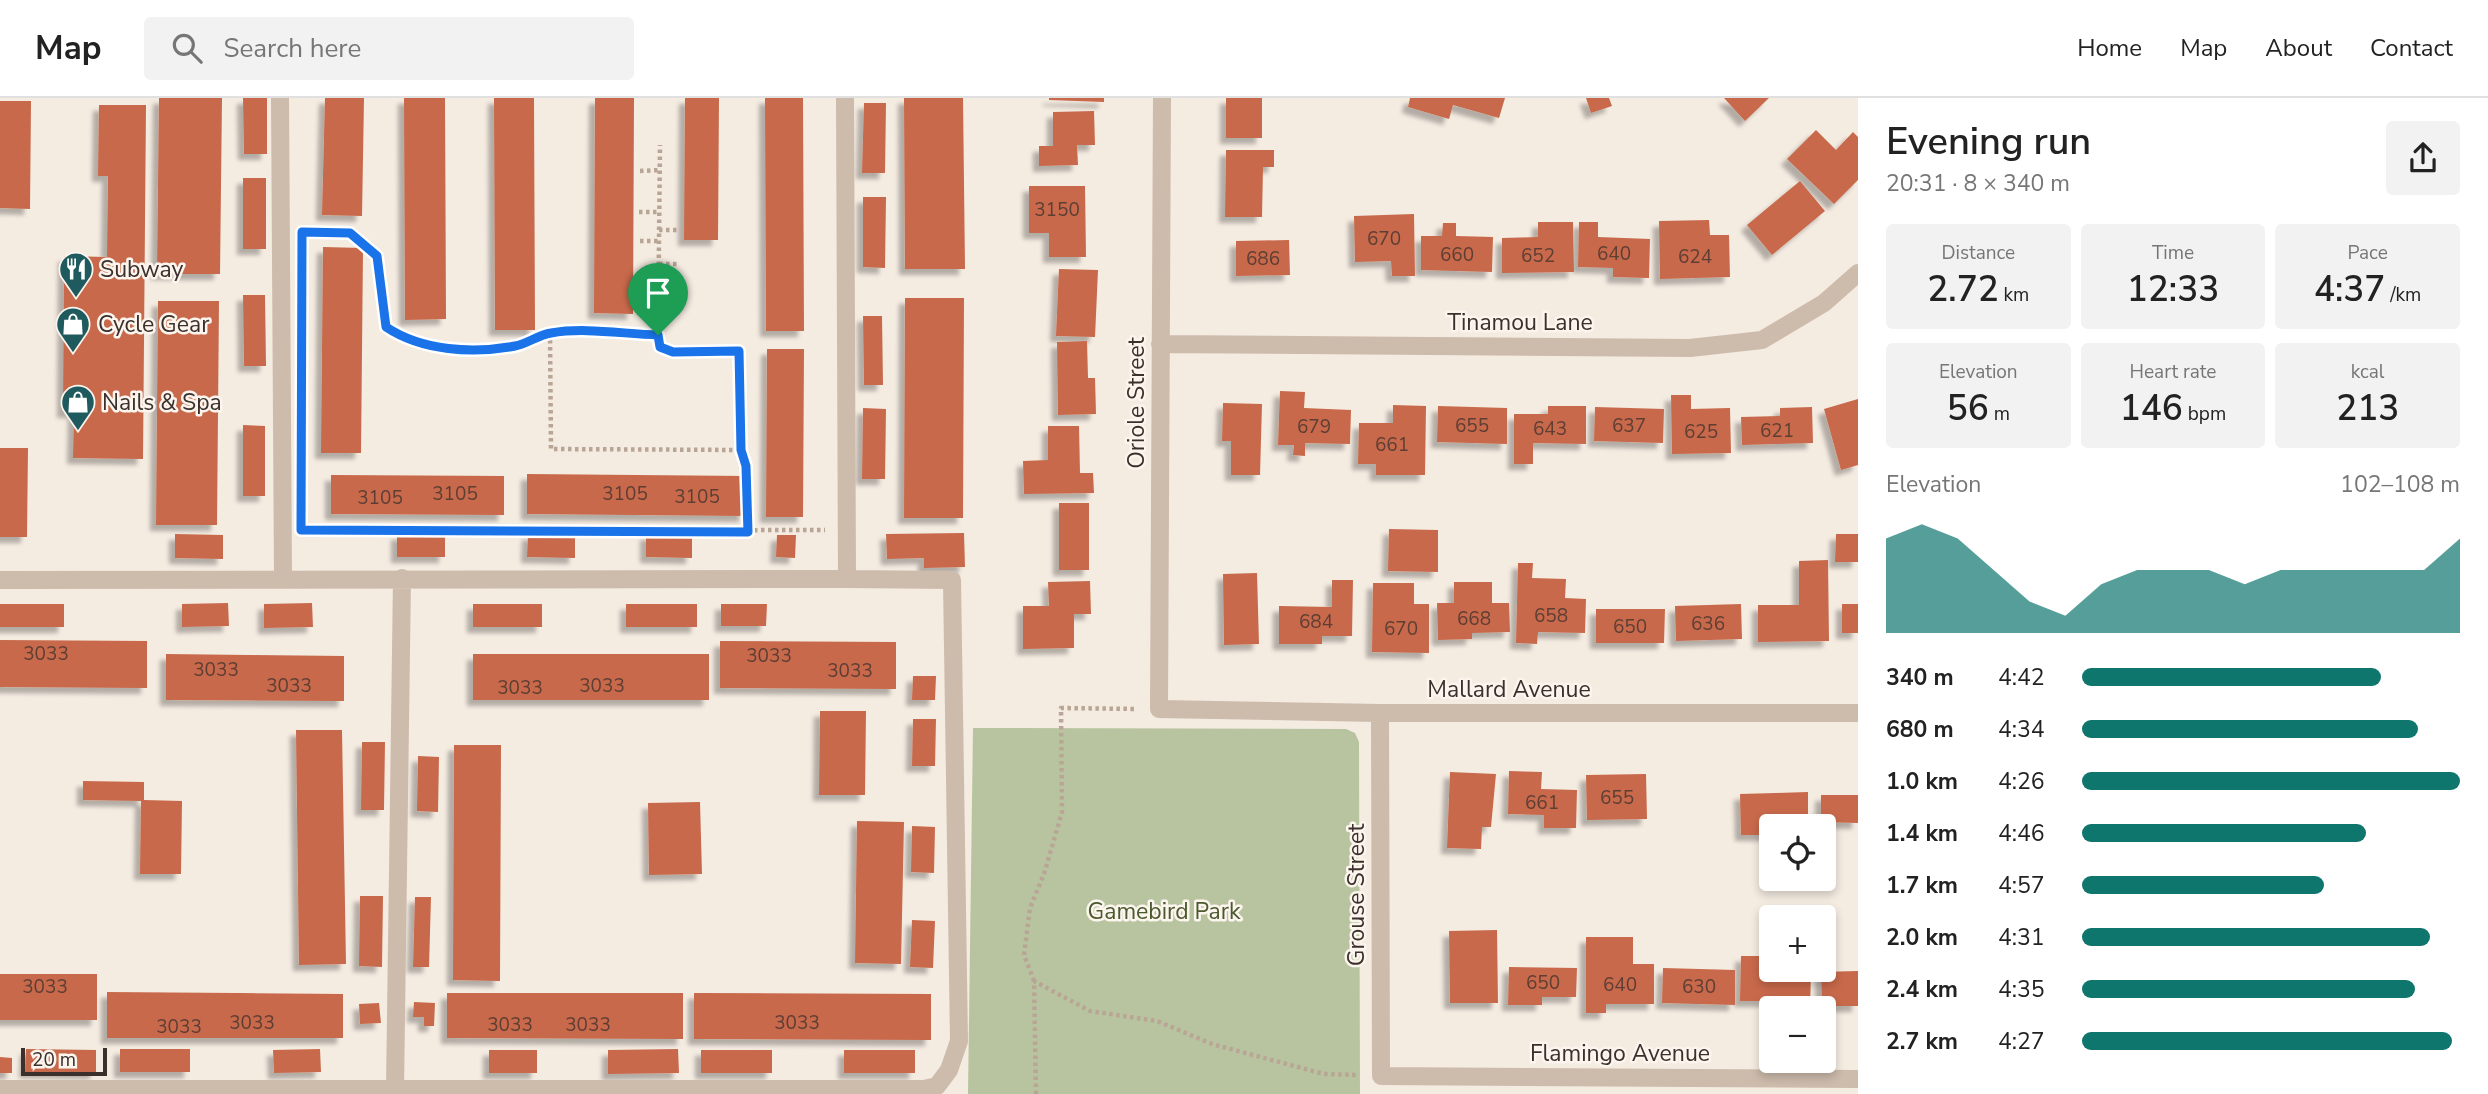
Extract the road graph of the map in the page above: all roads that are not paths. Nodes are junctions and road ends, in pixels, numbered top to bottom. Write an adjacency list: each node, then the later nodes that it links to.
1 (280, 98): 7 (street)
2 (845, 98): 8 (street)
3 (1162, 98): 5 (street, Oriole Street)
4 (1858, 272): 5 (street, Tinamou Lane)
5 (1160, 344): 10 (street, Oriole Street)
6 (402, 578): 7 (street); 8 (street); 16 (street)
7 (283, 579): 9 (street)
8 (848, 579): 16 (street)
9 (0, 580)
10 (1159, 709): 11 (street, Mallard Avenue)
11 (1380, 713): 12 (street, Mallard Avenue); 13 (street, Grouse Street)
12 (1858, 713)
13 (1381, 1076): 14 (street, Flamingo Avenue)
14 (1858, 1079)
15 (0, 1089): 16 (street)
16 (395, 1090)

